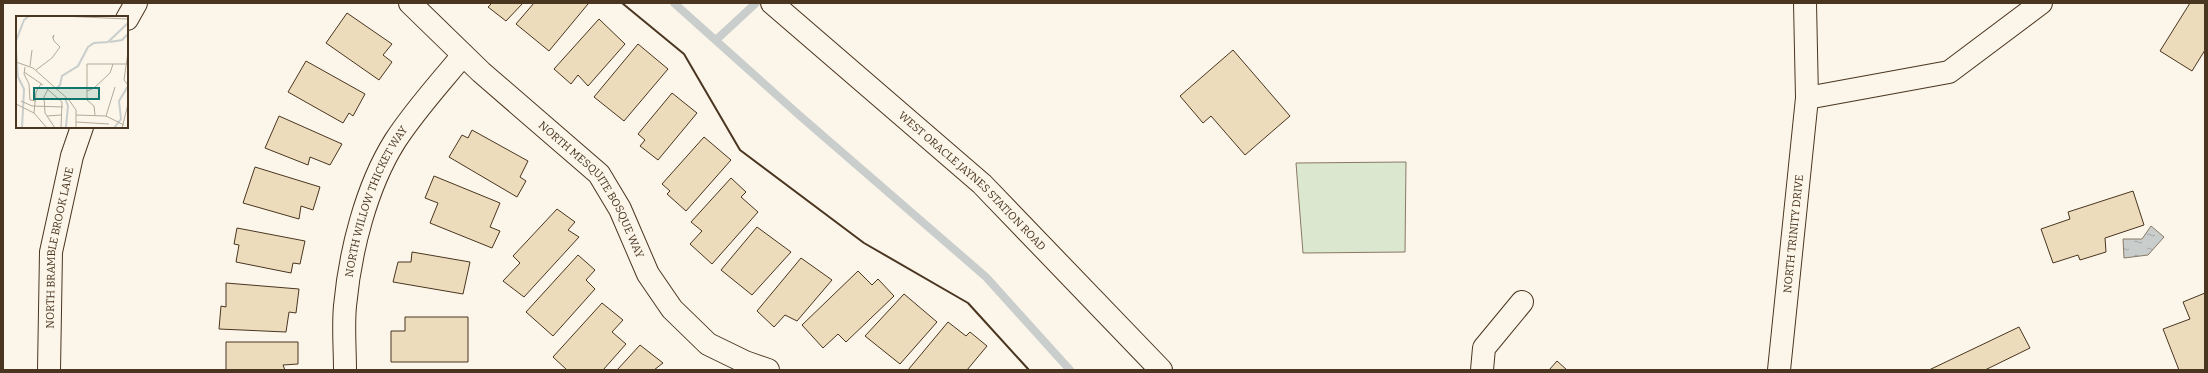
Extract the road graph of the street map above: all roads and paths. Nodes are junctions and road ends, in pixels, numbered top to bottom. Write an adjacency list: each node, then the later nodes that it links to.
1 (136, 3): 6 (street)
2 (410, 3): 7 (street, NORTH MESQUITE BOSQUE WAY)
3 (772, 3): 14 (street, WEST ORACLE JAYNES STATION ROAD)
4 (1805, 3): 8 (street, NORTH TRINITY DRIVE)
5 (2040, 3): 8 (street)
6 (128, 17)
7 (463, 55): 12 (street, NORTH WILLOW THICKET WAY); 13 (street, NORTH MESQUITE BOSQUE WAY)
8 (1806, 98): 16 (street, NORTH TRINITY DRIVE)
9 (82, 128): 11 (street, NORTH BRAMBLE BROOK LANE)
10 (1522, 302): 15 (street)
11 (49, 370)
12 (345, 370)
13 (768, 370)
14 (1161, 370)
15 (1482, 370)
16 (1779, 370)

